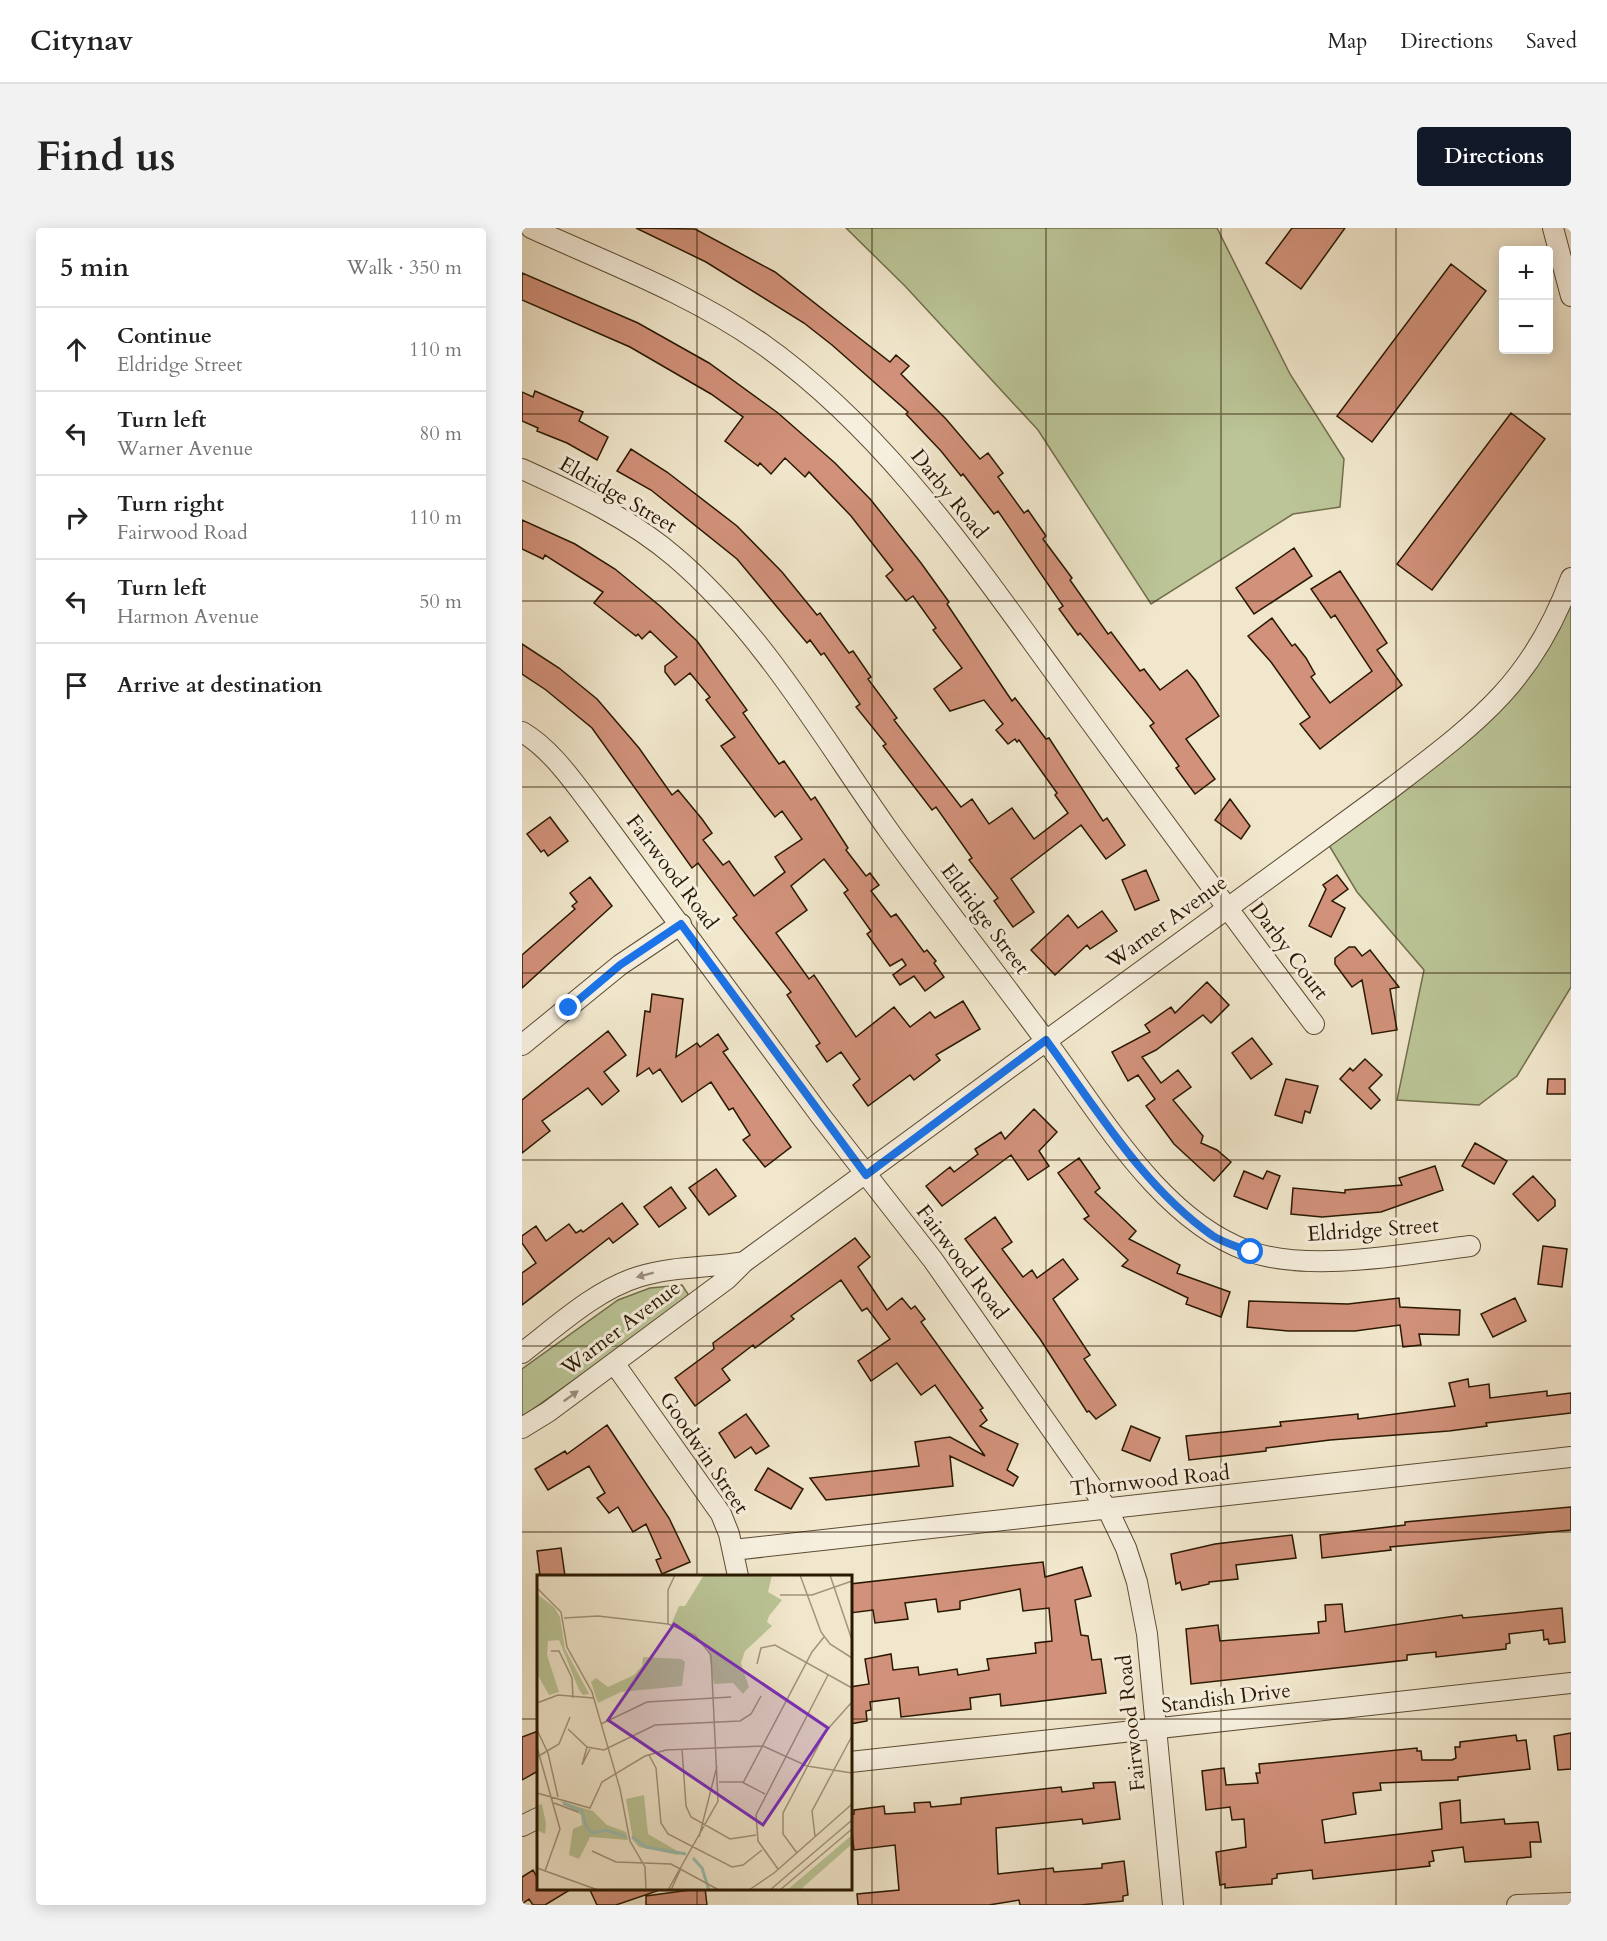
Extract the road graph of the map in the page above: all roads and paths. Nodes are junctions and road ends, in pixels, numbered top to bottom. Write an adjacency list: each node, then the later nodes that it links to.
1 (531, 228): 7 (street, Darby Road)
2 (1553, 228): 3 (street)
3 (1571, 296)
4 (522, 469): 10 (street, Eldridge Street)
5 (1571, 578): 7 (street, Warner Avenue)
6 (522, 732): 8 (street, Fairwood Road)
7 (1227, 907): 9 (street, Darby Court); 10 (street, Warner Avenue)
8 (681, 924): 11 (street); 12 (street, Fairwood Road)
9 (1314, 1024)
10 (1046, 1040): 12 (street, Warner Avenue); 13 (street, Eldridge Street)
11 (522, 1045)
12 (866, 1175): 14 (street, Warner Avenue); 19 (street, Fairwood Road)
13 (1470, 1246)
14 (744, 1262): 15 (street, Warner Avenue, one-way to 15); 16 (street, Warner Avenue)
15 (522, 1353)
16 (614, 1363): 17 (street, Warner Avenue, one-way to 16); 20 (street, Goodwin Street)
17 (522, 1428)
18 (1571, 1457): 19 (street, Thornwood Road)
19 (1108, 1510): 20 (street, Thornwood Road); 23 (street, Fairwood Road)
20 (733, 1550): 21 (street, Goodwin Street)
21 (738, 1575)
22 (1571, 1683): 23 (street, Standish Drive)
23 (1156, 1731): 24 (street, Standish Drive); 28 (street, Fairwood Road)
24 (852, 1762)
25 (537, 1818): 26 (street)
26 (522, 1826)
27 (1571, 1903): 29 (street)
28 (1173, 1905)
29 (1517, 1905)

